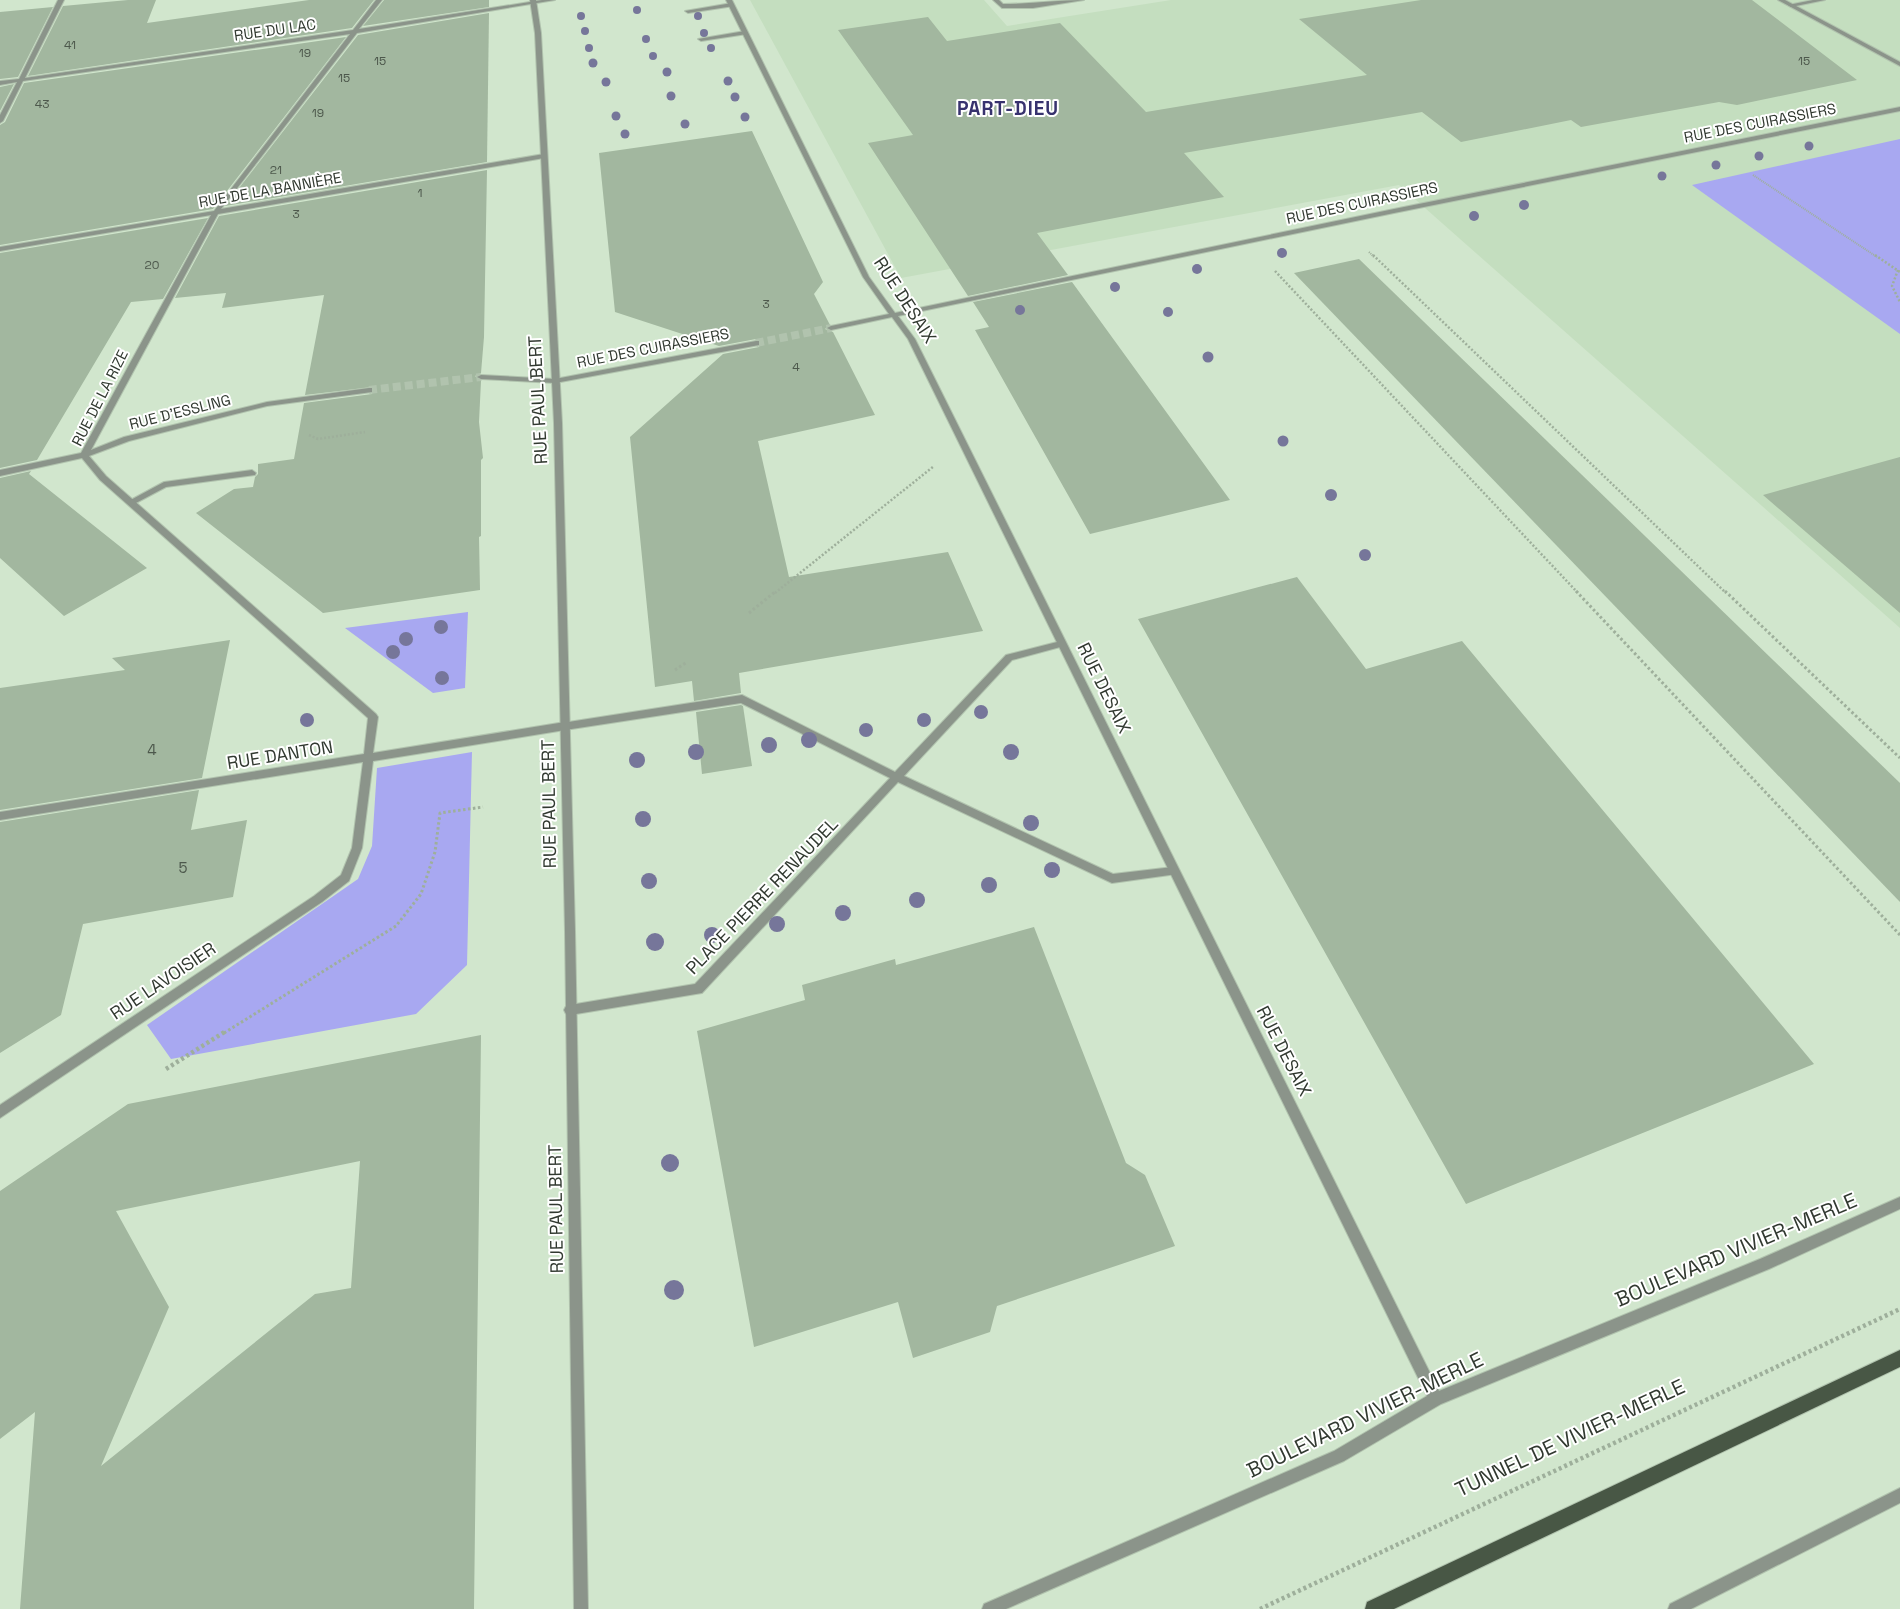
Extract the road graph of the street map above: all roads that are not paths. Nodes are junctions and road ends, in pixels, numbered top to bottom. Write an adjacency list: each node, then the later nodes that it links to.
1 (61, 0): 16 (street)
2 (379, 0): 12 (street, RUE DE LA RIZE)
3 (552, 0): 8 (street, RUE DU LAC)
4 (996, 0): 5 (street)
5 (1082, 0)
6 (1781, 0): 10 (street)
7 (1822, 0): 10 (street)
8 (534, 1): 12 (street, RUE DU LAC); 20 (street, RUE PAUL BERT)
9 (730, 3): 11 (street); 13 (street, RUE DESAIX)
10 (1791, 5): 15 (street)
11 (688, 11)
12 (355, 31): 16 (street, RUE DU LAC); 21 (street, RUE DE LA RIZE)
13 (745, 33): 14 (street); 23 (street, RUE DESAIX)
14 (701, 39)
15 (1900, 64)
16 (22, 80): 17 (street, RUE DU LAC); 19 (street)
17 (0, 83)
18 (1900, 109): 23 (street, RUE DES CUIRASSIERS)
19 (0, 120)
20 (544, 156): 21 (street, RUE DE LA BANNIÈRE); 27 (street, RUE PAUL BERT)
21 (216, 212): 22 (street, RUE DE LA BANNIÈRE); 29 (street, RUE DE LA RIZE)
22 (0, 249)
23 (892, 315): 24 (street, RUE DES CUIRASSIERS); 33 (street, RUE DESAIX)
24 (831, 328)
25 (756, 343): 27 (street, RUE DES CUIRASSIERS)
26 (481, 377): 27 (street)
27 (555, 381): 34 (street, RUE PAUL BERT)
28 (369, 390): 29 (street, RUE D'ESSLING)
29 (84, 455): 30 (street, RUE D'ESSLING); 32 (street, RUE DE LA RIZE)
30 (0, 473)
31 (252, 473): 32 (street)
32 (131, 502): 35 (street, RUE DE LA RIZE)
33 (1061, 644): 36 (street, PLACE PIERRE RENAUDEL); 38 (street, RUE DESAIX)
34 (565, 726): 35 (street, RUE DANTON); 36 (street); 39 (street, RUE PAUL BERT)
35 (368, 757): 37 (street, RUE DANTON); 40 (street, RUE LAVOISIER)
36 (897, 777): 38 (street); 39 (street, PLACE PIERRE RENAUDEL)
37 (0, 816)
38 (1173, 871): 43 (street, RUE DESAIX)
39 (570, 1010): 45 (street, RUE PAUL BERT)
40 (0, 1112)
41 (1900, 1203): 43 (street, BOULEVARD VIVIER-MERLE)
42 (1900, 1358): 47 (main road)
43 (1436, 1399): 46 (street, BOULEVARD VIVIER-MERLE)
44 (1900, 1495): 48 (street)
45 (581, 1609)
46 (989, 1609)
47 (1374, 1609)
48 (1675, 1609)

